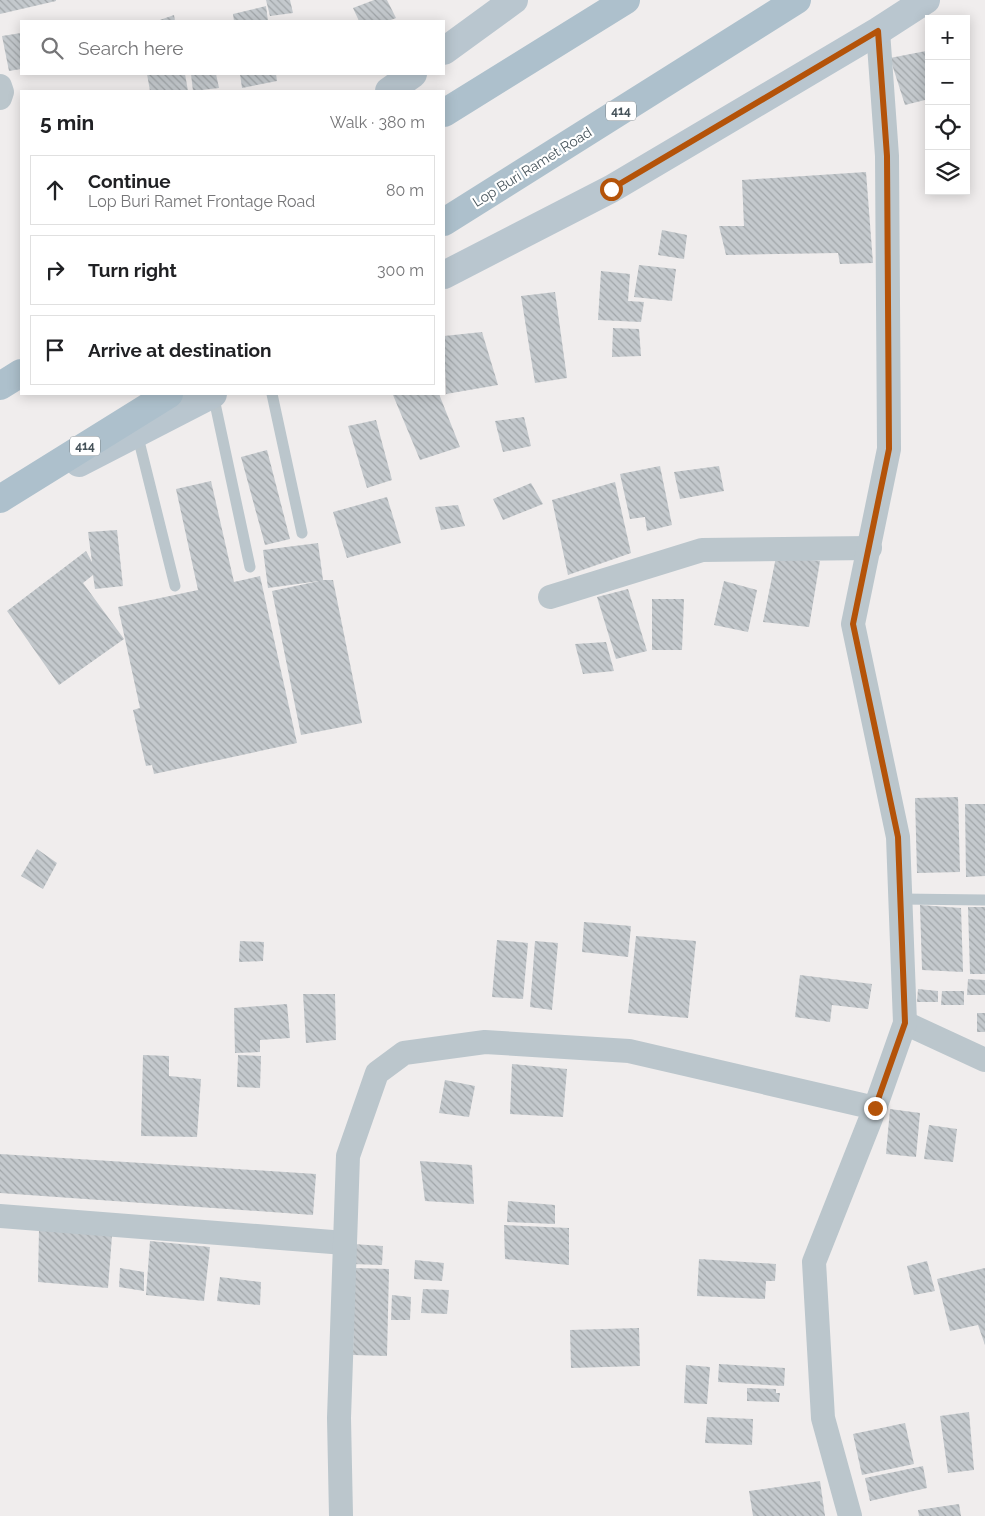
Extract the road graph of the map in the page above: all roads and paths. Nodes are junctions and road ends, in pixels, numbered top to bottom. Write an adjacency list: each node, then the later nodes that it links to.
1 (514, 0): 6 (main road)
2 (626, 0): 11 (main road)
3 (797, 0): 12 (main road, Lop Buri Ramet Road / 414)
4 (926, 0): 5 (main road)
5 (878, 31): 13 (main road); 26 (street)
6 (445, 50)
7 (411, 75): 9 (main road)
8 (0, 86): 10 (street)
9 (390, 90)
10 (0, 98)
11 (445, 112)
12 (445, 221)
13 (445, 274)
14 (20, 363): 16 (main road)
15 (20, 374): 17 (main road)
16 (0, 378)
17 (0, 386)
18 (167, 395): 23 (main road, 414)
19 (211, 395): 22 (main road, 414)
20 (213, 395): 27 (lane)
21 (272, 395): 25 (lane)
22 (136, 433): 24 (main road, 414); 28 (lane)
23 (0, 499)
24 (0, 504)
25 (302, 533)
26 (870, 548): 29 (street); 30 (street)
27 (250, 567)
28 (174, 586)
29 (550, 597)
30 (901, 899): 31 (lane); 32 (street)
31 (985, 900)
32 (905, 1023): 33 (street); 34 (street)
33 (985, 1060)
34 (875, 1108): 36 (street); 38 (street)
35 (0, 1216): 36 (street)
36 (345, 1244): 37 (street)
37 (341, 1516)
38 (850, 1516)

